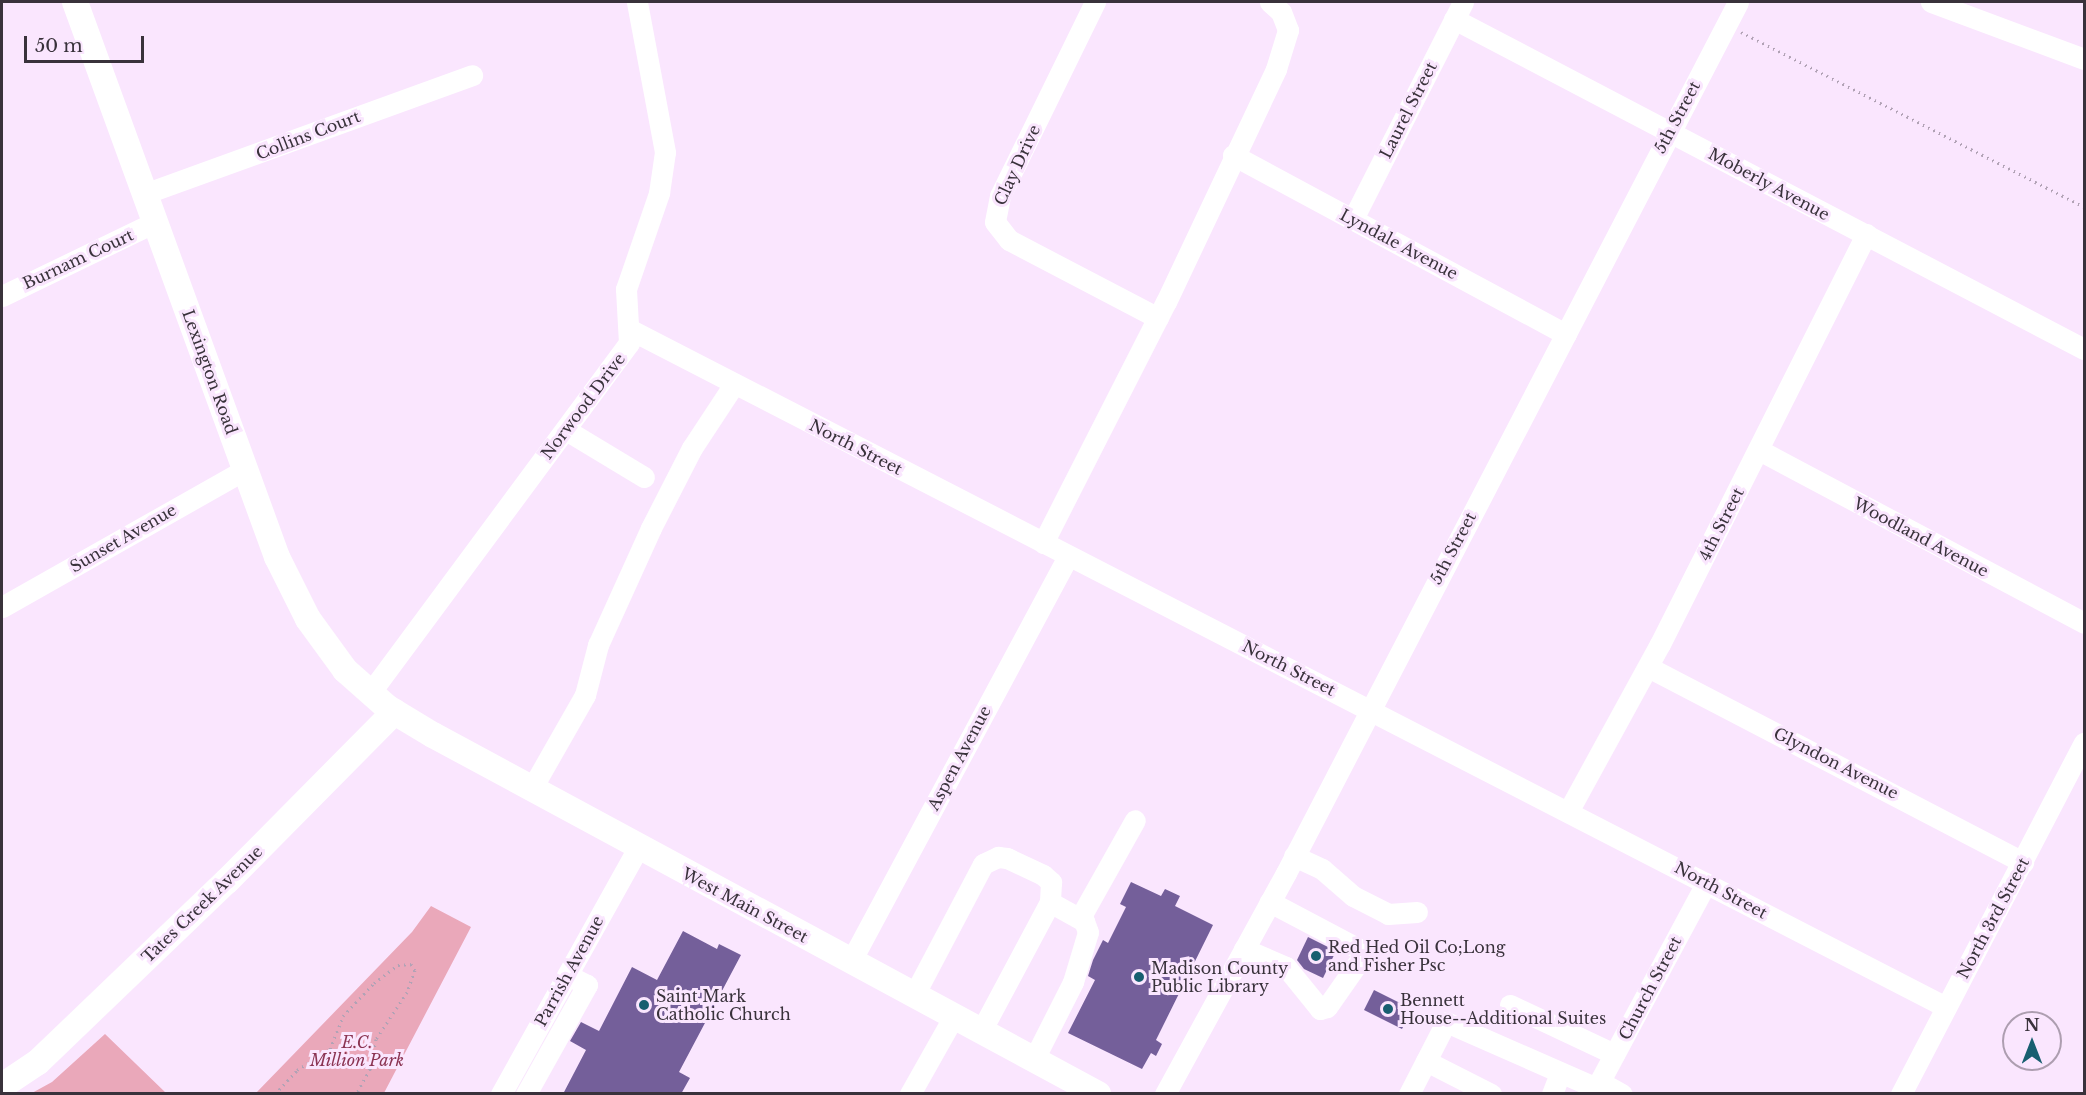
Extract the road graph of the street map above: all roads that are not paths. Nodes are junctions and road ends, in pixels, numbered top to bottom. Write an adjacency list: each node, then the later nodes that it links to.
1 (75, 2): 12 (main road, Lexington Road)
2 (637, 2): 18 (street)
3 (1095, 2): 17 (street, Clay Drive)
4 (1270, 2): 11 (street)
5 (1738, 2): 10 (street, 5th Street)
6 (1931, 2): 8 (street)
7 (1459, 10): 10 (street, Moberly Avenue); 13 (street, Laurel Street)
8 (2085, 59)
9 (471, 75): 12 (street, Collins Court)
10 (1669, 131): 15 (street, Moberly Avenue); 19 (street, 5th Street)
11 (1233, 155): 13 (street, Lyndale Avenue); 17 (street)
12 (144, 194): 14 (main road, Lexington Road)
13 (1353, 219): 19 (street, Lyndale Avenue)
14 (155, 222): 16 (street, Burnam Court); 24 (main road, Lexington Road)
15 (1866, 234): 20 (street, Moberly Avenue); 23 (street, 4th Street)
16 (2, 296)
17 (1158, 318): 26 (street)
18 (632, 330): 21 (street, North Street); 22 (street, Norwood Drive)
19 (1566, 334): 32 (street, 5th Street)
20 (2085, 349)
21 (734, 384): 26 (street, North Street); 35 (street)
22 (566, 430): 25 (street); 31 (street, Norwood Drive)
23 (1759, 450): 29 (street, Woodland Avenue); 30 (street, 4th Street)
24 (246, 469): 28 (street, Sunset Avenue); 31 (main road, Lexington Road)
25 (644, 477)
26 (1043, 543): 27 (street, North Street)
27 (1068, 556): 32 (street, North Street); 47 (street, Aspen Avenue)
28 (2, 607)
29 (2085, 624)
30 (1648, 667): 36 (street, 4th Street); 40 (street, Glyndon Avenue)
31 (370, 693): 33 (main road, Lexington Road)
32 (1370, 709): 36 (street, North Street); 39 (street, 5th Street)
33 (394, 712): 35 (main road, West Main Street); 58 (main road, Tates Creek Avenue)
34 (2085, 744): 40 (street, North 3rd Street)
35 (532, 788): 38 (main road, West Main Street)
36 (1569, 810): 41 (street, North Street)
37 (1135, 820): 45 (street)
38 (638, 848): 47 (main road, West Main Street); 48 (street, Parrish Avenue)
39 (1294, 856): 43 (street, 5th Street); 44 (street)
40 (2023, 862): 51 (street, North 3rd Street)
41 (1706, 883): 51 (street, North Street); 54 (street, Church Street)
42 (1050, 902): 45 (street); 49 (street); 53 (street)
43 (1270, 902): 46 (street, 5th Street); 46 (street)
44 (1417, 912)
45 (1080, 918): 55 (street)
46 (1244, 949): 64 (street, 5th Street)
47 (851, 961): 49 (main road, West Main Street)
48 (567, 975): 60 (street, Parrish Avenue); 61 (street)
49 (914, 995): 52 (main road, West Main Street)
50 (1510, 1005): 54 (street)
51 (1946, 1007): 69 (street, North 3rd Street)
52 (954, 1016): 53 (main road, West Main Street); 62 (street)
53 (981, 1031): 55 (main road, West Main Street)
54 (1614, 1054): 59 (street, Church Street)
55 (1034, 1059): 63 (main road, West Main Street)
56 (1426, 1061): 57 (street); 65 (street); 66 (street)
57 (1560, 1073): 59 (street); 67 (street)
58 (2, 1086)
59 (1597, 1088): 68 (street)
60 (501, 1094)
61 (526, 1094)
62 (910, 1094)
63 (1098, 1094)
64 (1165, 1094)
65 (1409, 1094)
66 (1491, 1094)
67 (1552, 1094)
68 (1622, 1094)
69 (1901, 1094)

